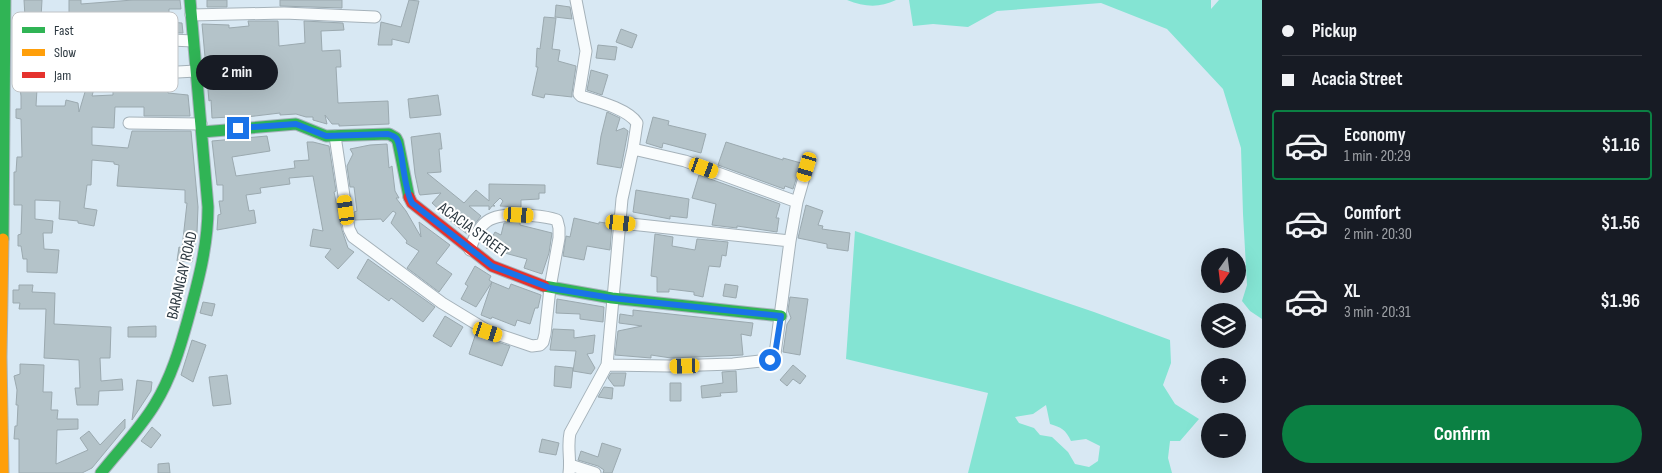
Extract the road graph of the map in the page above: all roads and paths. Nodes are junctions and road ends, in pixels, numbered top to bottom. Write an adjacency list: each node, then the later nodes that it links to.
1 (6, 0): 12 (street)
2 (190, 0): 4 (street, BARANGAY ROAD)
3 (576, 0): 14 (street)
4 (191, 15): 5 (street); 7 (street, BARANGAY ROAD)
5 (375, 17)
6 (178, 40): 7 (street)
7 (193, 41): 8 (street, BARANGAY ROAD)
8 (196, 71): 9 (street); 11 (street, BARANGAY ROAD)
9 (178, 72)
10 (129, 123): 11 (street)
11 (202, 128): 13 (street, ACACIA STREET); 26 (street, BARANGAY ROAD)
12 (2, 133): 23 (street)
13 (335, 136): 19 (street, ACACIA STREET); 20 (street)
14 (633, 149): 16 (street); 17 (street)
15 (807, 167): 16 (street)
16 (797, 202): 18 (street)
17 (621, 223): 18 (street); 21 (street)
18 (790, 241): 22 (street)
19 (470, 250): 20 (street, ACACIA STREET); 20 (street)
20 (550, 288): 21 (street, ACACIA STREET)
21 (612, 298): 22 (street, ACACIA STREET); 24 (street)
22 (781, 316): 24 (street)
23 (0, 357): 27 (street)
24 (607, 365): 25 (street)
25 (570, 469): 28 (street)
26 (104, 471)
27 (3, 473)
28 (595, 473)

